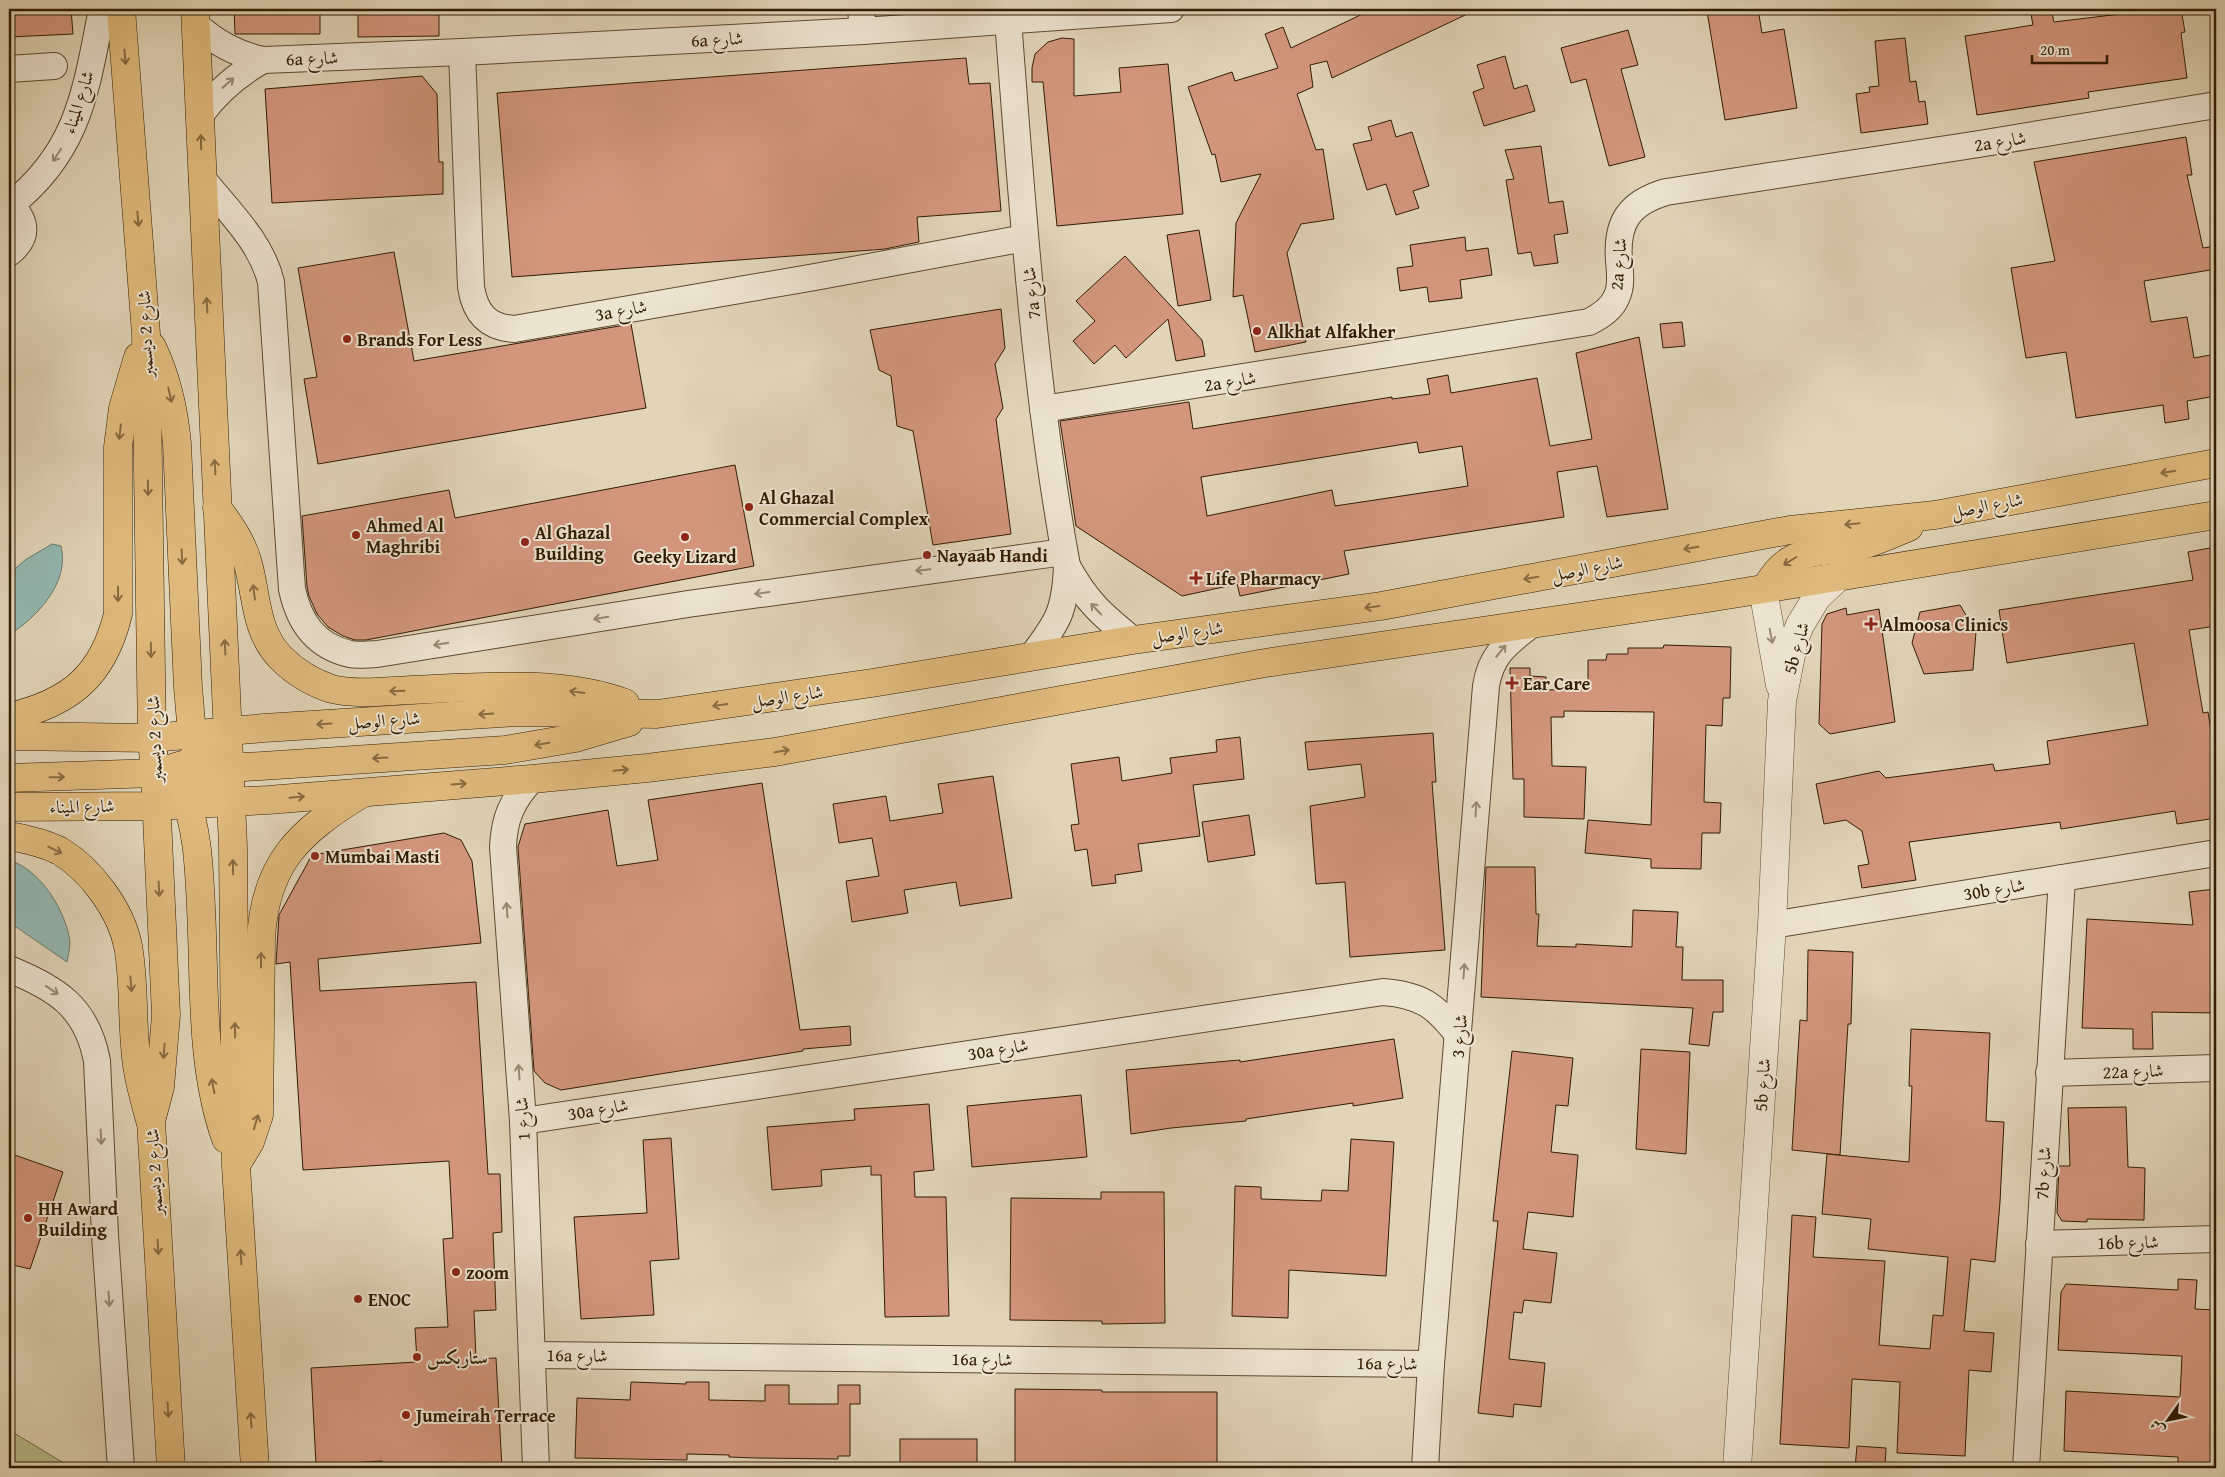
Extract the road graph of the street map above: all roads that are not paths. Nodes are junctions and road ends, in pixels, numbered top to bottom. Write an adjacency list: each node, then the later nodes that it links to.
1 (102, 9): 14 (street, شارع الميناء, one-way to 14)
2 (121, 9): 17 (main road, شارع 2 ديسمبر, one-way to 17)
3 (1171, 9): 6 (street, 6a شارع)
4 (195, 17): 8 (street, 6a شارع); 12 (main road)
5 (862, 20): 6 (street, 6a شارع); 7 (street, 6a شارع)
6 (1008, 20): 15 (street, 7a شارع)
7 (462, 52): 8 (street, 6a شارع); 15 (street, 3a شارع)
8 (263, 60): 12 (street, 6a شارع, one-way to 8)
9 (54, 66): 10 (street)
10 (9, 69)
11 (2216, 105): 18 (street, 2a شارع)
12 (201, 114): 13 (main road, one-way to 12)
13 (202, 178): 20 (main road, one-way to 13); 23 (street, one-way to 13)
14 (9, 206): 16 (street, شارع الميناء)
15 (1025, 238): 18 (street, 7a شارع)
16 (9, 253)
17 (146, 334): 30 (main road, one-way to 30); 33 (main road, one-way to 33); 37 (main road, شارع 2 ديسمبر, one-way to 37)
18 (1043, 409): 23 (street, 7a شارع)
19 (2216, 463): 21 (main road, شارع الوصل, one-way to 21)
20 (217, 508): 29 (main road, one-way to 20); 32 (main road, one-way to 20)
21 (1935, 514): 25 (main road, one-way to 25); 27 (main road, شارع الوصل, one-way to 27)
22 (2216, 515): 24 (main road)
23 (1065, 559): 27 (street, 7a شارع, one-way to 23); 28 (street, 7a شارع)
24 (1837, 578): 25 (main road); 31 (street, 5b شارع)
25 (1766, 588): 26 (main road); 31 (street, 5b شارع, one-way to 31)
26 (1533, 622): 42 (main road, one-way to 26); 56 (street, شارع 3, one-way to 26)
27 (1133, 640): 28 (main road, شارع الوصل)
28 (1032, 656): 32 (main road, شارع الوصل, one-way to 32)
29 (227, 684): 30 (main road); 34 (main road)
30 (188, 687): 38 (main road)
31 (1782, 701): 54 (street, 5b شارع)
32 (657, 714): 34 (main road, شارع الوصل, one-way to 34); 39 (main road, one-way to 39)
33 (9, 717)
34 (228, 730): 38 (main road, شارع الوصل); 38 (main road)
35 (9, 736): 36 (main road)
36 (104, 738): 37 (main road); 40 (main road)
37 (152, 738): 38 (main road, شارع الوصل); 43 (main road, شارع 2 ديسمبر)
38 (207, 758): 39 (main road); 43 (main road); 46 (main road)
39 (266, 765): 45 (main road)
40 (107, 775): 41 (main road, one-way to 40); 43 (main road)
41 (9, 778)
42 (532, 779): 44 (main road, one-way to 42); 59 (street, شارع 1, one-way to 42)
43 (174, 783): 46 (main road); 47 (main road, شارع 2 ديسمبر); 50 (main road)
44 (365, 791): 45 (main road, one-way to 44); 61 (main road, one-way to 44)
45 (268, 800): 46 (main road)
46 (231, 802): 61 (main road, one-way to 46)
47 (155, 806): 48 (main road, شارع الميناء); 51 (main road, شارع 2 ديسمبر)
48 (9, 807)
49 (9, 836): 60 (main road, one-way to 60)
50 (198, 848): 51 (main road); 61 (main road, one-way to 50)
51 (157, 850): 60 (main road, شارع 2 ديسمبر, one-way to 60)
52 (2216, 853): 53 (street, 30b شارع)
53 (2062, 878): 54 (street, 30b شارع); 58 (street, 7b شارع)
54 (1772, 925): 71 (street, 5b شارع)
55 (9, 969): 66 (street, one-way to 66)
56 (1459, 1028): 59 (street, 30a شارع); 65 (street, شارع 3)
57 (2216, 1068): 58 (street, 22a شارع)
58 (2049, 1073): 63 (street, 7b شارع)
59 (523, 1120): 64 (street, شارع 1)
60 (151, 1121): 67 (main road, شارع 2 ديسمبر, one-way to 67)
61 (236, 1166): 68 (main road, one-way to 61)
62 (2216, 1239): 63 (street, 16b شارع)
63 (2040, 1244): 72 (street, 7b شارع)
64 (533, 1355): 65 (street, 16a شارع); 69 (street, شارع 1)
65 (1431, 1364): 70 (street, شارع 3)
66 (121, 1468)
67 (171, 1468)
68 (255, 1468)
69 (536, 1468)
70 (1425, 1468)
71 (1737, 1468)
72 (2026, 1468)

